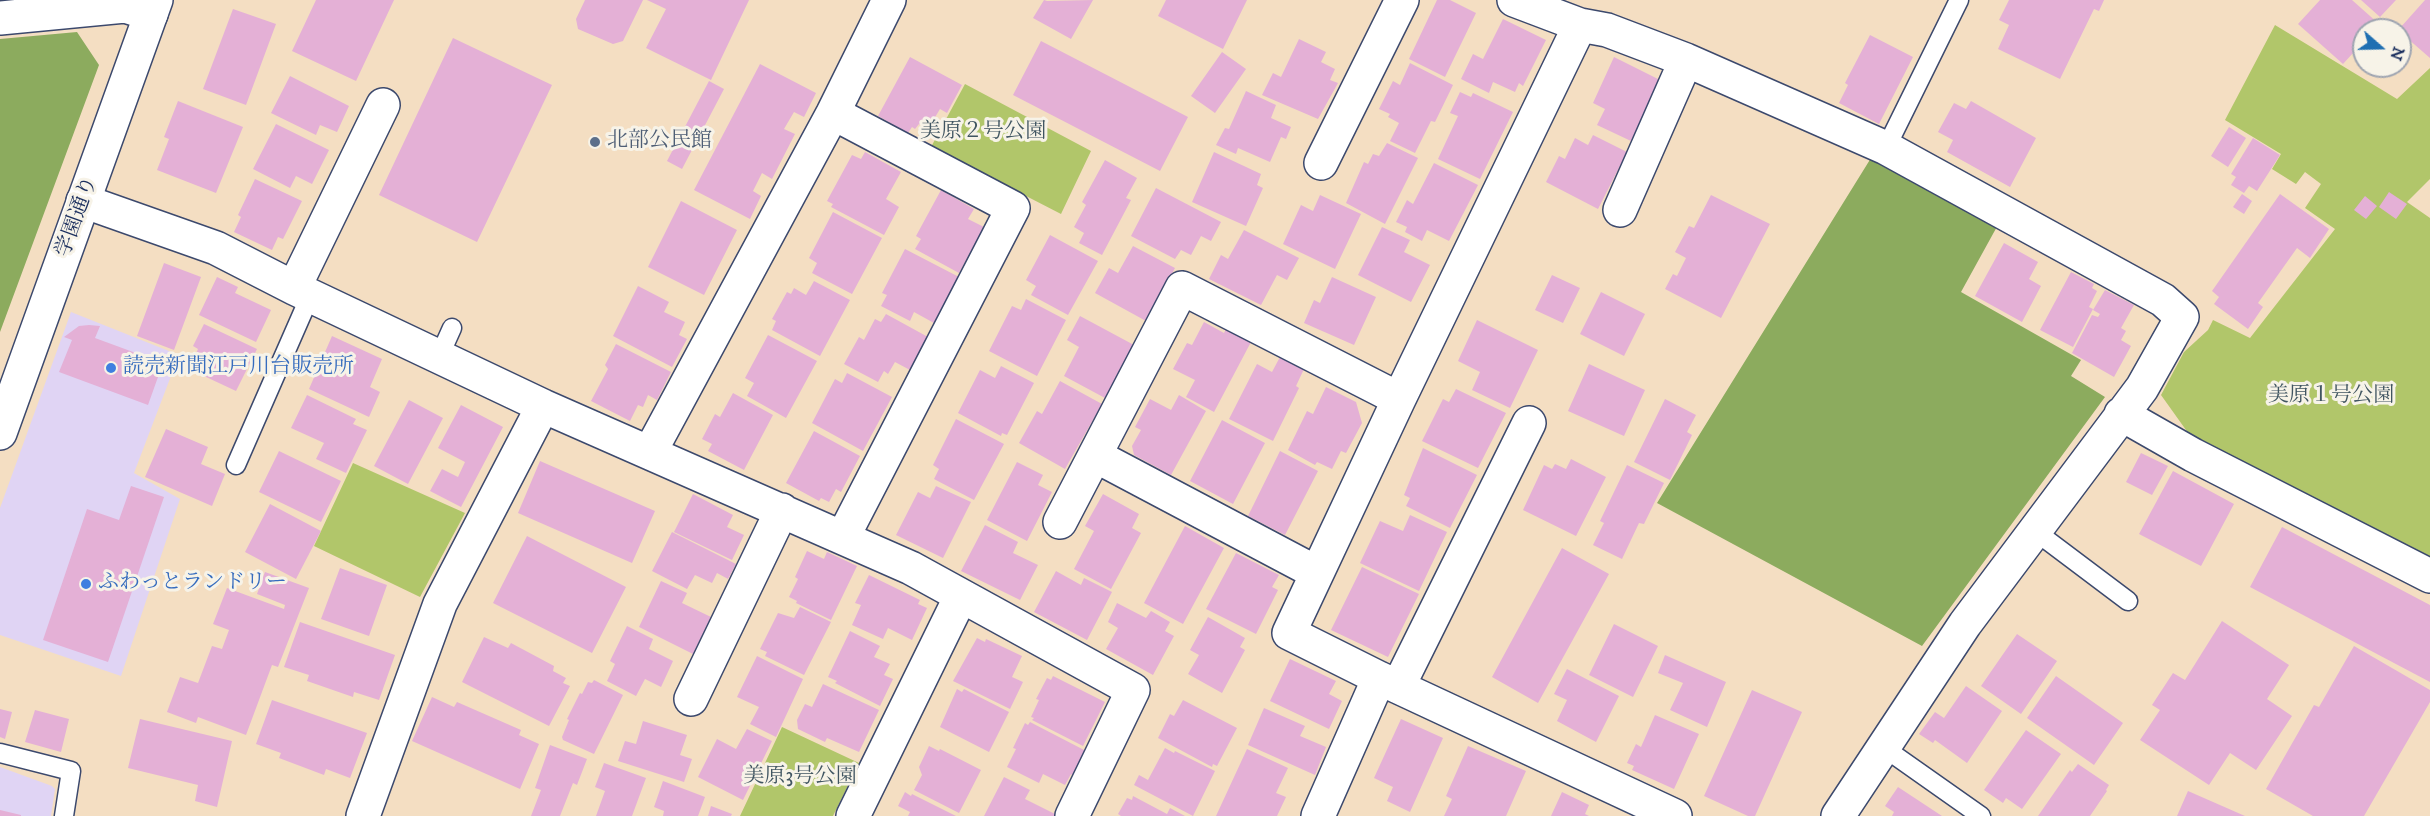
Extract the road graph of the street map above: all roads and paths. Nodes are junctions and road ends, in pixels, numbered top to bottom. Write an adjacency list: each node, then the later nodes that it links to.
1 (889, 0): 10 (street)
2 (1402, 0): 12 (street)
3 (1514, 0): 7 (street)
4 (1959, 0): 11 (lane)
5 (153, 7): 6 (street); 13 (street, 学園通り)
6 (0, 18)
7 (1580, 25): 8 (street); 16 (street)
8 (1686, 60): 11 (street); 14 (street)
9 (384, 105): 15 (street)
10 (833, 113): 21 (street); 27 (street)
11 (1887, 148): 18 (street)
12 (1321, 164)
13 (83, 201): 15 (street); 20 (street, 学園通り)
14 (1620, 210)
15 (302, 292): 17 (street); 23 (lane)
16 (1399, 399): 22 (street); 28 (street)
17 (543, 405): 21 (street); 37 (street)
18 (2121, 414): 26 (street); 29 (street)
19 (1529, 423): 32 (street)
20 (0, 433)
21 (650, 452): 24 (street)
22 (1096, 456): 25 (street); 28 (street)
23 (236, 465)
24 (782, 510): 27 (street); 33 (street)
25 (1060, 522)
26 (2035, 531): 31 (lane); 34 (street)
27 (843, 537): 30 (street)
28 (1317, 573): 32 (street)
29 (2430, 576)
30 (961, 596): 38 (street); 39 (street)
31 (2128, 601)
32 (1388, 683): 40 (street); 41 (street)
33 (691, 699)
34 (1883, 747): 42 (street); 43 (lane)
35 (0, 753): 36 (lane)
36 (64, 816)
37 (363, 816)
38 (853, 816)
39 (1072, 816)
40 (1317, 816)
41 (1675, 816)
42 (1838, 816)
43 (1981, 816)

